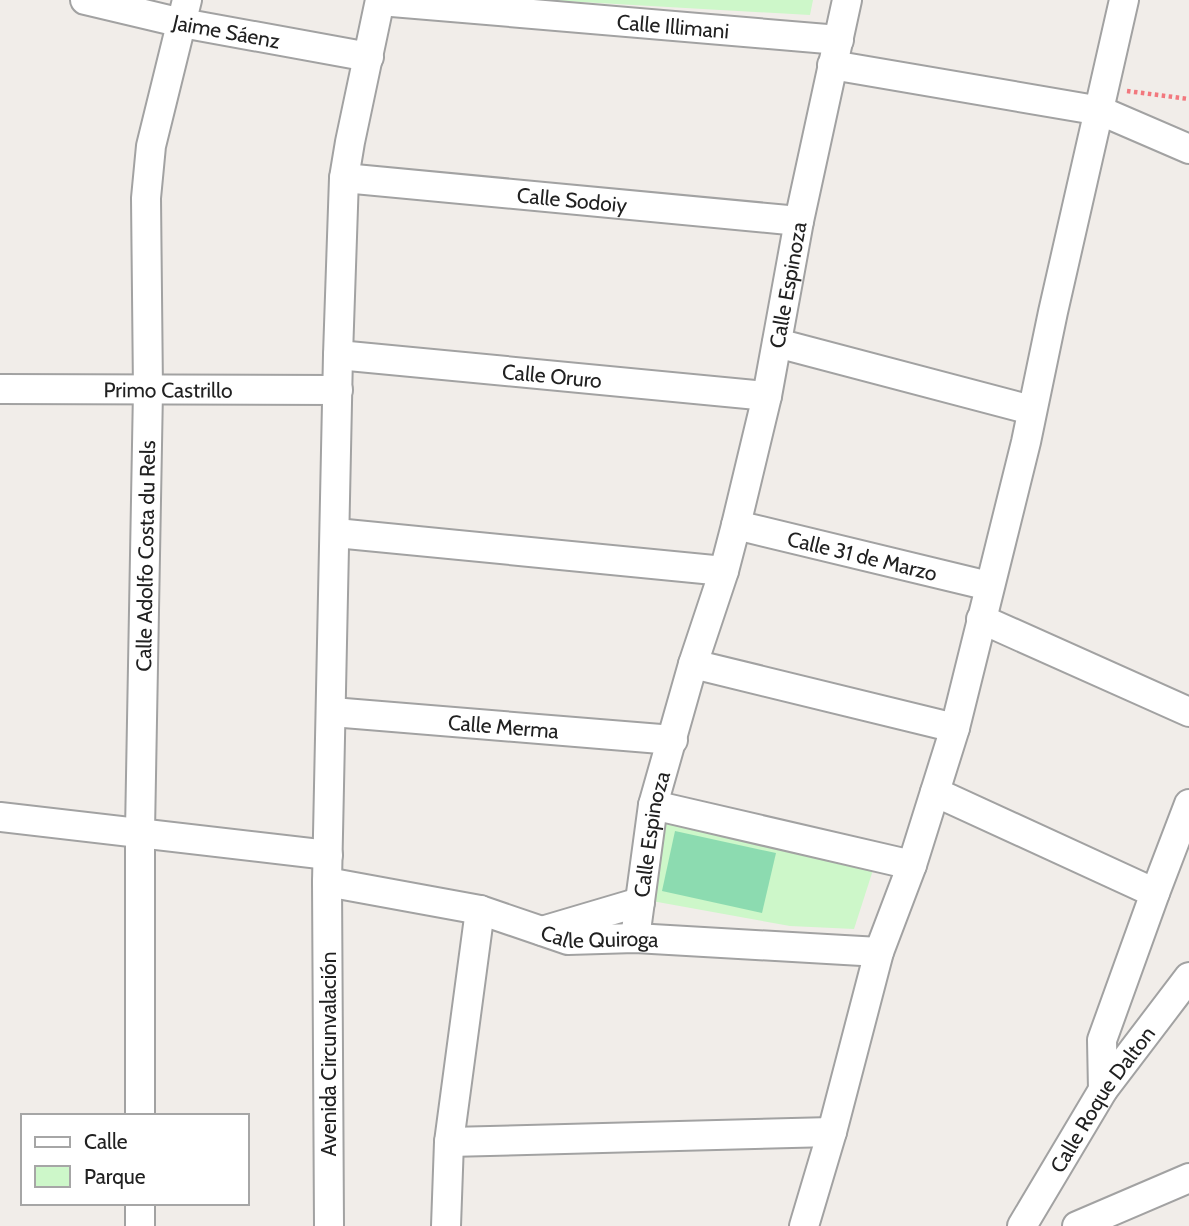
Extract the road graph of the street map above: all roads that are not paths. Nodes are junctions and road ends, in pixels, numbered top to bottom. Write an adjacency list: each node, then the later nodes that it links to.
1 (85, 0): 5 (street, Jaime Sáenz)
2 (380, 0): 6 (street, Calle Illimani); 7 (street, Avenida Circunvalación)
3 (847, 0): 6 (street, Calle Espinoza)
4 (1124, 0): 8 (street)
5 (184, 11): 7 (street, Jaime Sáenz); 15 (street, Calle Adolfo Costa du Rels)
6 (835, 52): 8 (street, Calle Illimani); 11 (street, Calle Espinoza)
7 (369, 57): 10 (street, Avenida Circunvalación)
8 (1102, 100): 9 (street, Calle Illimani); 18 (street)
9 (1189, 149)
10 (344, 178): 11 (street, Calle Sodoiy); 13 (street, Avenida Circunvalación)
11 (799, 221): 12 (street, Calle Espinoza)
12 (778, 342): 17 (street, Calle Espinoza); 18 (street)
13 (338, 355): 16 (street, Avenida Circunvalación); 17 (street, Calle Oruro)
14 (0, 389): 15 (street, Primo Castrillo)
15 (148, 390): 16 (street, Primo Castrillo); 33 (street, Calle Adolfo Costa du Rels)
16 (338, 390): 20 (street, Avenida Circunvalación)
17 (767, 396): 19 (street, Calle Espinoza)
18 (1031, 410): 22 (street)
19 (736, 525): 21 (street, Calle Espinoza); 22 (street, Calle 31 de Marzo)
20 (336, 533): 21 (street); 25 (street, Avenida Circunvalación)
21 (724, 571): 24 (street, Calle Espinoza)
22 (989, 586): 23 (street)
23 (981, 618): 26 (street); 27 (street)
24 (693, 664): 27 (street); 28 (street, Calle Espinoza)
25 (332, 712): 28 (street, Calle Merma); 35 (street, Avenida Circunvalación)
26 (1189, 712)
27 (955, 728): 29 (street)
28 (673, 740): 31 (street, Calle Espinoza)
29 (935, 792): 34 (street); 36 (street)
30 (1189, 804): 36 (street)
31 (653, 805): 34 (street); 37 (street, Calle Espinoza)
32 (0, 817): 33 (street, Calle Quiroga)
33 (140, 831): 35 (street, Calle Quiroga); 44 (street, Calle Adolfo Costa du Rels)
34 (912, 865): 41 (street)
35 (328, 869): 38 (street, Calle Quiroga); 50 (street, Avenida Circunvalación)
36 (1155, 893): 43 (street)
37 (640, 902): 39 (street); 40 (street, Calle Espinoza)
38 (481, 910): 39 (street, Calle Quiroga); 46 (street)
39 (542, 931): 40 (street, Calle Quiroga)
40 (635, 938): 41 (street, Calle Quiroga)
41 (879, 952): 45 (street)
42 (1189, 977): 43 (street, Calle Roque Dalton)
43 (1103, 1090): 53 (street, Calle Roque Dalton)
44 (140, 1114)
45 (832, 1132): 46 (street); 52 (street)
46 (449, 1142): 51 (street)
47 (1189, 1178): 54 (street)
48 (140, 1205): 49 (street)
49 (140, 1226)
50 (329, 1226)
51 (446, 1226)
52 (804, 1226)
53 (1022, 1226)
54 (1077, 1226)

